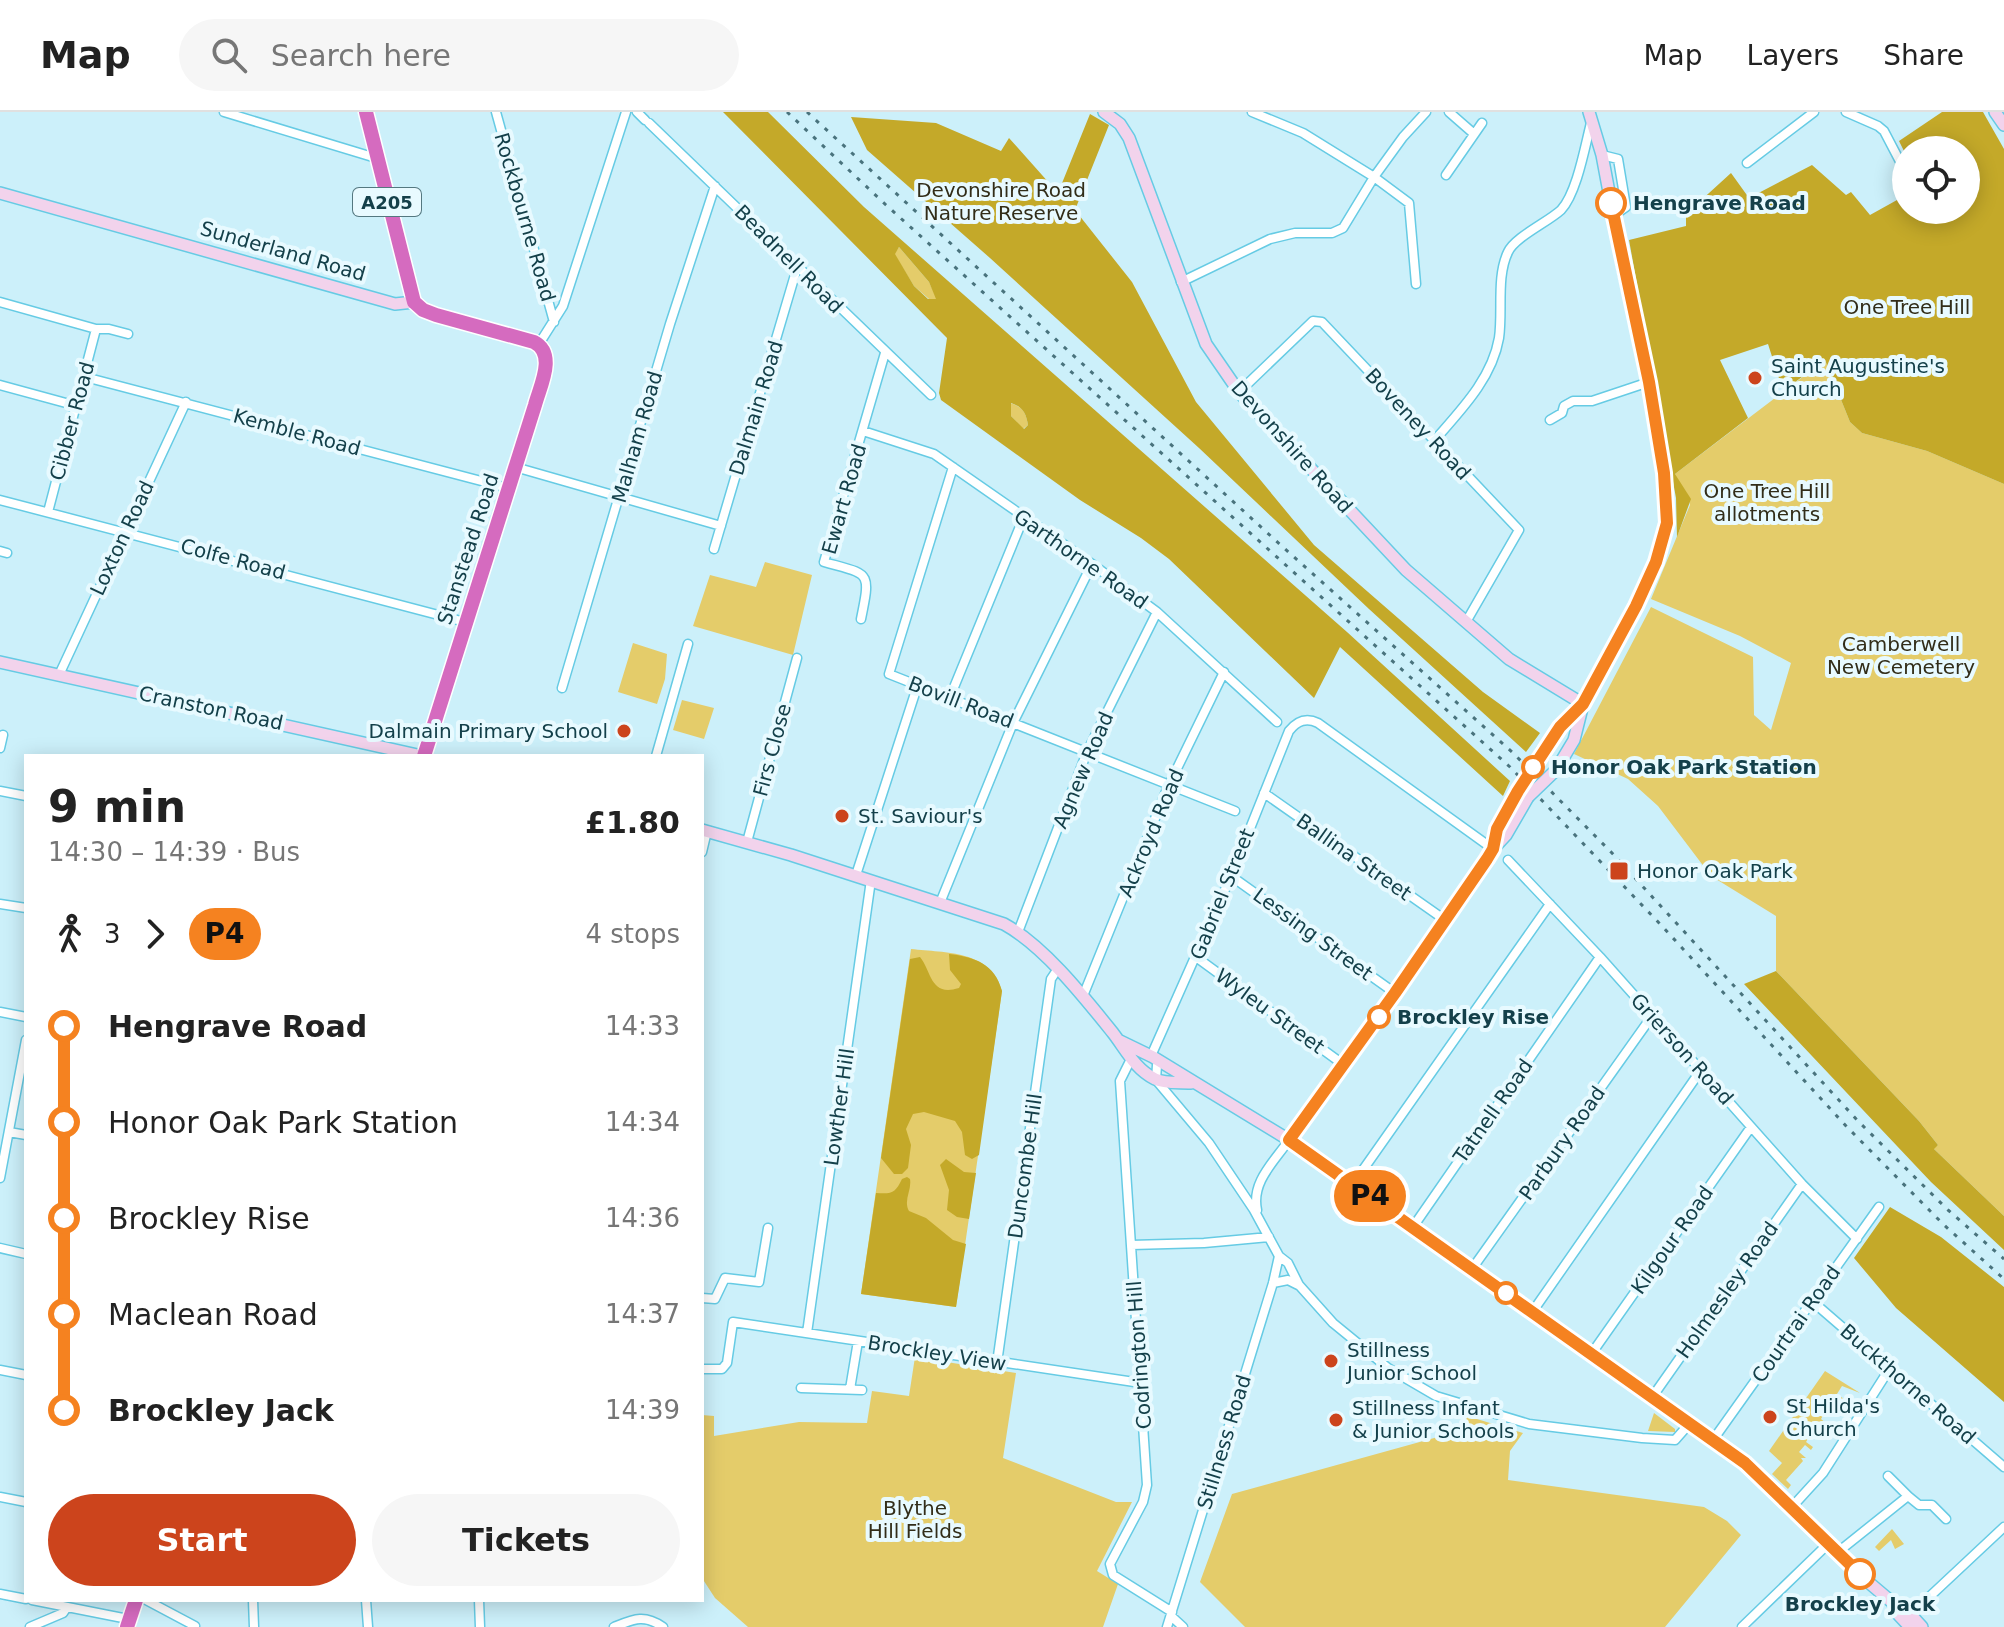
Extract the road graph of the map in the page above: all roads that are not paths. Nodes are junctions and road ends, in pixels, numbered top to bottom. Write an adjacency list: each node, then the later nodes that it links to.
1 (224, 112): 18 (street)
2 (366, 112): 18 (highway, A205)
3 (496, 112): 29 (street, Rockbourne Road)
4 (626, 112): 29 (street, Stanstead Road)
5 (637, 112): 22 (street, Beadnell Road)
6 (1104, 112): 25 (main road, Devonshire Road)
7 (1252, 112): 21 (street)
8 (1426, 112): 21 (street)
9 (1449, 112): 16 (street)
10 (1814, 112): 19 (street)
11 (1846, 112): 17 (street)
12 (1995, 112): 15 (main road)
13 (1591, 116): 35 (main road); 43 (street)
14 (1482, 123): 16 (street)
15 (2004, 125)
16 (1473, 133): 20 (street)
17 (1892, 146)
18 (376, 158): 28 (highway, A205)
19 (1747, 163)
20 (1446, 175)
21 (1374, 177): 25 (street); 26 (street)
22 (715, 186): 24 (street, Beadnell Road); 47 (street, Malham Road)
23 (0, 193): 28 (main road, Sunderland Road)
24 (797, 268): 33 (street, Beadnell Road); 51 (street, Dalmain Road)
25 (1181, 282): 37 (main road, Devonshire Road)
26 (1416, 284)
27 (0, 302): 30 (street)
28 (414, 302): 32 (highway, Sunderland Road)
29 (554, 322): 32 (street, Stanstead Road)
30 (96, 329): 31 (street); 34 (street, Cibber Road)
31 (128, 334)
32 (543, 349): 44 (highway, Stanstead Road)
33 (885, 353): 38 (street, Beadnell Road); 42 (street, Ewart Road)
34 (85, 377): 39 (street, Kemble Road); 40 (street, Cibber Road)
35 (1649, 382): 41 (street); 67 (main road)
36 (0, 385): 40 (street)
37 (1239, 392): 43 (street, Boveney Road); 58 (main road, Devonshire Road)
38 (931, 395)
39 (186, 402): 46 (street, Kemble Road); 52 (street, Loxton Road)
40 (77, 406): 49 (street, Cibber Road)
41 (1550, 420)
42 (863, 431): 45 (street, Garthorne Road); 56 (street, Ewart Road)
43 (1434, 441): 58 (street, Boveney Road)
44 (515, 467): 46 (highway, Stanstead Road); 47 (street)
45 (953, 467): 50 (street, Garthorne Road); 64 (street, Bovill Road)
46 (508, 488): 57 (highway, Stanstead Road)
47 (619, 498): 51 (street); 65 (street, Malham Road)
48 (0, 500): 49 (street, Colfe Road)
49 (48, 512): 52 (street, Colfe Road)
50 (1023, 519): 54 (street, Garthorne Road); 66 (street)
51 (721, 526): 53 (street, Dalmain Road)
52 (125, 531): 57 (street, Colfe Road); 63 (street, Loxton Road)
53 (714, 549)
54 (1092, 564): 55 (street, Garthorne Road); 69 (street)
55 (1157, 612): 62 (street, Garthorne Road); 72 (street, Agnew Road)
56 (861, 619)
57 (465, 622): 74 (highway, Stanstead Road)
58 (1466, 622): 67 (main road, Devonshire Road)
59 (688, 644): 75 (street)
60 (797, 658): 83 (street, Firs Close)
61 (0, 662): 63 (main road, Cranston Road)
62 (1224, 672): 68 (street, Garthorne Road); 76 (street, Ackroyd Road)
63 (59, 675): 73 (main road, Cranston Road)
64 (918, 684): 66 (street, Bovill Road); 86 (street)
65 (562, 688)
66 (950, 697): 69 (street, Bovill Road)
67 (1583, 704): 79 (main road, bridge); 79 (main road, bridge)
68 (1277, 722)
69 (1013, 723): 72 (street, Bovill Road); 89 (street)
70 (3, 735): 71 (street)
71 (0, 748)
72 (1087, 752): 76 (street, Bovill Road); 94 (street, Agnew Road)
73 (414, 754)
74 (424, 754)
75 (657, 754)
76 (1169, 784): 81 (street, Bovill Road); 99 (street, Ackroyd Road)
77 (0, 791): 80 (street)
78 (1264, 793): 84 (street, Gabriel Street); 87 (street, Gabriel Street); 93 (street, Ballina Street)
79 (1523, 794): 84 (main road)
80 (24, 796)
81 (1235, 811)
82 (704, 831): 83 (main road)
83 (747, 842): 86 (main road)
84 (1493, 849): 93 (main road)
85 (1508, 860): 91 (street, Grierson Road)
86 (856, 875): 88 (main road)
87 (1231, 876): 95 (street, Gabriel Street); 98 (street, Lessing Street)
88 (871, 880): 89 (main road); 137 (street, Lowther Hill)
89 (940, 903): 94 (main road)
90 (0, 904): 92 (street)
91 (1550, 904): 96 (street, Grierson Road); 119 (street)
92 (24, 908)
93 (1445, 920): 98 (main road)
94 (1018, 932): 97 (main road)
95 (1196, 957): 105 (street, Gabriel Street); 108 (street, Wyleu Street)
96 (1600, 957): 101 (street, Grierson Road); 123 (street, Tatnell Road)
97 (1057, 970): 99 (main road); 140 (street, Duncombe Hill)
98 (1395, 993): 108 (main road)
99 (1083, 996): 103 (main road)
100 (0, 1012): 102 (street)
101 (1652, 1016): 109 (street, Grierson Road); 131 (street, Parbury Road)
102 (24, 1017)
103 (1120, 1041): 105 (main road); 106 (main road)
104 (24, 1051): 113 (street)
105 (1151, 1056): 107 (main road)
106 (1131, 1059): 111 (main road); 127 (street, Codrington Hill)
107 (1162, 1063): 110 (main road); 111 (street)
108 (1344, 1065): 115 (main road)
109 (1701, 1070): 112 (street, Grierson Road); 136 (street)
110 (1172, 1076): 111 (main road); 115 (main road)
111 (1156, 1080): 117 (street)
112 (1751, 1127): 120 (street, Grierson Road); 139 (street, Kilgour Road)
113 (9, 1132): 114 (street); 116 (street)
114 (24, 1135)
115 (1289, 1140): 118 (street); 119 (main road)
116 (0, 1178)
117 (1235, 1181): 118 (street); 122 (street)
118 (1257, 1184): 122 (street)
119 (1353, 1184): 123 (main road)
120 (1802, 1184): 126 (street, Grierson Road); 149 (street, Holmesley Road)
121 (1879, 1207): 126 (street, Courtrai Road)
122 (1258, 1218): 125 (street)
123 (1413, 1227): 131 (main road)
124 (768, 1228): 134 (street)
125 (1269, 1237): 127 (street); 130 (street)
126 (1857, 1239): 135 (street, Courtrai Road)
127 (1131, 1245): 145 (street, Codrington Hill)
128 (0, 1248): 129 (street)
129 (24, 1254)
130 (1279, 1256): 132 (street, Stillness Road); 133 (street)
131 (1472, 1269): 136 (main road)
132 (1273, 1283): 133 (street); 171 (street, Stillness Road)
133 (1299, 1285): 150 (street)
134 (704, 1298)
135 (1812, 1301): 141 (street, Buckthorne Road); 151 (street, Courtrai Road)
136 (1533, 1311): 139 (main road)
137 (807, 1333): 138 (street, Brockley View); 142 (street, Brockley View)
138 (858, 1341): 140 (street, Brockley View); 147 (street)
139 (1592, 1353): 149 (main road)
140 (997, 1363): 145 (street, Brockley View)
141 (1890, 1368): 152 (street, Buckthorne Road); 157 (street)
142 (704, 1369)
143 (0, 1370): 144 (street)
144 (24, 1375)
145 (1141, 1383): 171 (street, Codrington Hill)
146 (801, 1388): 147 (street)
147 (850, 1389): 148 (street)
148 (862, 1390)
149 (1653, 1396): 150 (main road)
150 (1690, 1423): 151 (main road)
151 (1713, 1440): 157 (main road)
152 (2004, 1467)
153 (1888, 1476): 154 (street)
154 (1908, 1496): 158 (street); 160 (street)
155 (0, 1497): 156 (street)
156 (24, 1502)
157 (1792, 1507): 160 (main road)
158 (1946, 1519)
159 (2004, 1527): 172 (street)
160 (1834, 1547): 169 (main road); 174 (street)
161 (0, 1594): 162 (street)
162 (24, 1598)
163 (43, 1602): 170 (street)
164 (135, 1602): 173 (highway)
165 (150, 1602): 175 (street)
166 (253, 1602): 177 (street)
167 (366, 1602): 178 (street)
168 (479, 1602): 179 (street)
169 (1893, 1603): 172 (main road); 184 (main road)
170 (67, 1607): 173 (street); 176 (street)
171 (1171, 1614): 182 (street, Stillness Road); 183 (street, Codrington Hill)
172 (1911, 1614): 185 (main road)
173 (128, 1623)
174 (1750, 1624)
175 (195, 1626)
176 (30, 1627)
177 (254, 1627)
178 (368, 1627)
179 (480, 1627)
180 (614, 1627): 181 (street)
181 (663, 1627)
182 (1167, 1627)
183 (1183, 1627)
184 (1910, 1627)
185 (1922, 1627)

